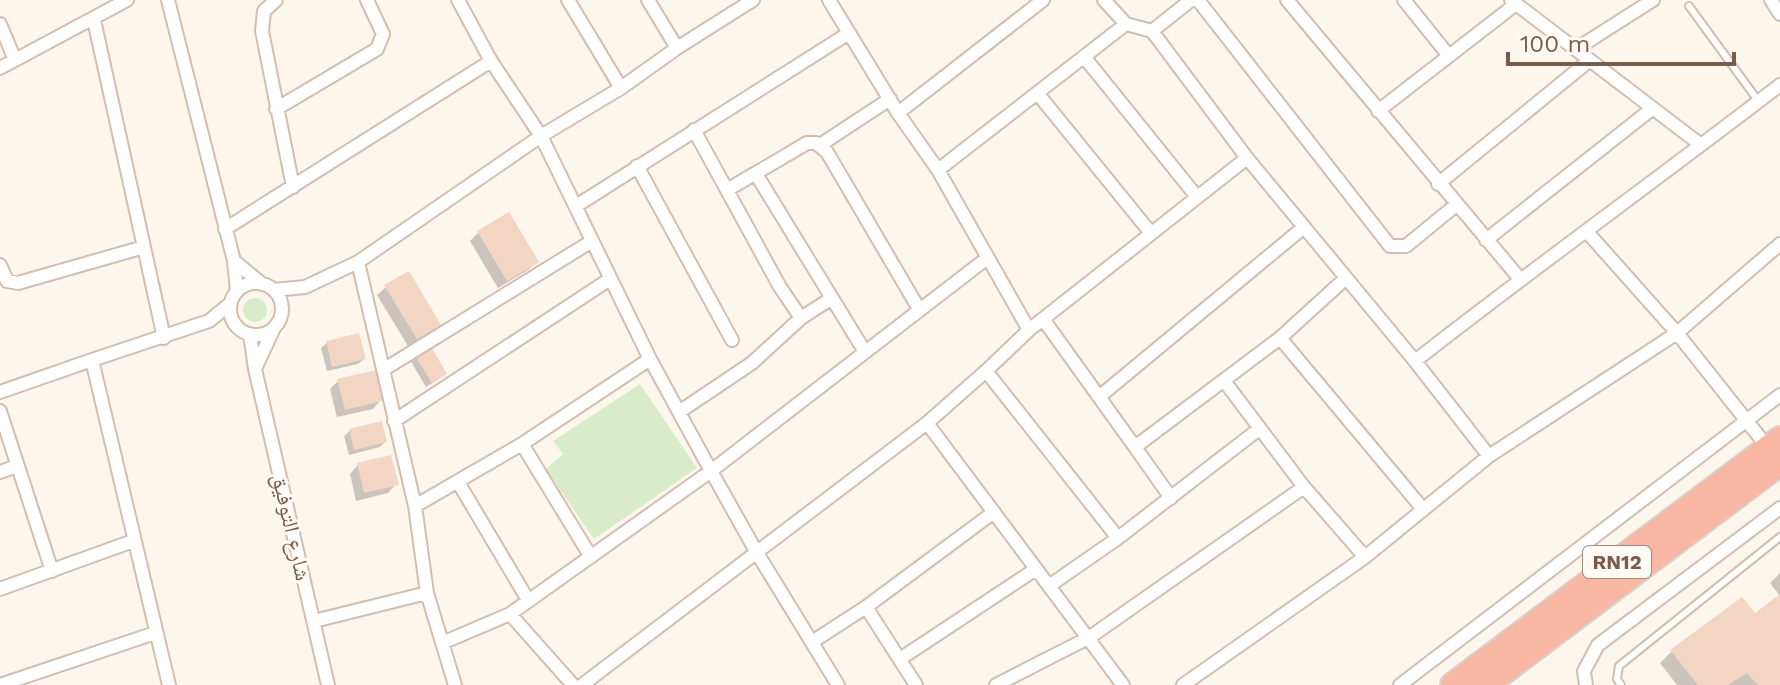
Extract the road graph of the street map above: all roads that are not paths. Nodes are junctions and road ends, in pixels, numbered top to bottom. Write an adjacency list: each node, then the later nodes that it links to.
1 (127, 0): 23 (street)
2 (168, 0): 60 (street)
3 (276, 0): 42 (street)
4 (367, 0): 42 (street)
5 (458, 0): 34 (street)
6 (568, 0): 37 (street)
7 (648, 0): 28 (street)
8 (729, 0): 21 (street)
9 (753, 0): 21 (street)
10 (829, 0): 27 (street)
11 (1043, 0): 44 (street)
12 (1104, 0): 25 (street)
13 (1191, 0): 26 (street)
14 (1198, 0): 57 (street)
15 (1287, 0): 43 (street)
16 (1404, 0): 30 (street)
17 (1653, 0): 29 (street)
18 (1771, 0): 22 (street)
19 (1514, 2): 29 (street); 30 (street)
20 (1689, 6): 40 (lane)
21 (736, 13): 28 (street)
22 (1780, 14)
23 (94, 20): 32 (street); 66 (street)
24 (0, 24): 32 (street)
25 (1126, 24): 26 (street); 31 (street)
26 (1152, 31): 49 (street)
27 (849, 33): 39 (street); 45 (street)
28 (677, 48): 37 (street)
29 (1576, 49): 33 (street)
30 (1449, 56): 43 (street)
31 (1085, 58): 38 (street); 56 (street)
32 (15, 60): 35 (street)
33 (1590, 60): 41 (street); 53 (street)
34 (491, 61): 46 (street); 54 (street)
35 (0, 68)
36 (1780, 85): 40 (street)
37 (621, 88): 46 (street)
38 (1038, 94): 51 (street); 61 (street)
39 (890, 99): 44 (street); 47 (street)
40 (1759, 102): 48 (street)
41 (1653, 108): 48 (street); 63 (street)
42 (276, 109): 54 (street)
43 (1378, 111): 53 (street)
44 (898, 113): 51 (street)
45 (694, 130): 50 (street); 55 (street)
46 (541, 136): 58 (street); 69 (street)
47 (820, 145): 52 (street); 78 (street)
48 (1701, 145): 62 (street)
49 (1247, 158): 56 (street); 59 (street)
50 (637, 166): 58 (street); 88 (street)
51 (938, 170): 67 (street)
52 (756, 174): 55 (street); 77 (street)
53 (1438, 184): 57 (street)
54 (293, 187): 60 (street)
55 (727, 190): 79 (street)
56 (1197, 197): 61 (street)
57 (1456, 205): 63 (street)
58 (576, 206): 64 (street)
59 (1304, 227): 71 (street); 99 (street)
60 (225, 229): 68 (street)
61 (1150, 232): 80 (street)
62 (1588, 233): 73 (street); 85 (street)
63 (1486, 240): 73 (street)
64 (592, 241): 72 (street); 94 (street)
65 (1780, 244): 85 (street)
66 (144, 247): 70 (street); 86 (street)
67 (986, 259): 78 (street); 83 (street)
68 (234, 261): 74 (street); 76 (street)
69 (358, 262): 75 (street); 94 (street)
70 (0, 265)
71 (1346, 278): 87 (street); 92 (street)
72 (610, 279): 90 (street); 103 (street)
73 (1520, 279): 92 (street)
74 (268, 287): 75 (street); 76 (street); 82 (street)
75 (305, 287): 82 (street)
76 (234, 297): 81 (street); 84 (street)
77 (832, 298): 79 (street); 89 (street)
78 (919, 309): 89 (street)
79 (801, 318): 101 (street)
80 (1043, 319): 83 (street); 99 (street)
81 (209, 321): 84 (street); 86 (street)
82 (278, 321): 84 (street); 93 (street)
83 (1029, 330): 95 (street)
84 (244, 331): 93 (street, شارع التوفيق)
85 (1677, 333): 102 (street); 109 (street)
86 (164, 338): 91 (street)
87 (1280, 338): 96 (street); 118 (street)
88 (732, 340)
89 (865, 352): 111 (street)
90 (650, 359): 101 (street); 106 (street)
91 (92, 360): 97 (street); 122 (street)
92 (1415, 361): 109 (street)
93 (255, 369): 134 (street, شارع التوفيق)
94 (383, 370): 103 (street)
95 (986, 371): 104 (street); 121 (street)
96 (1225, 382): 105 (street); 107 (street)
97 (0, 392)
98 (1780, 395): 102 (street)
99 (1099, 397): 107 (street)
100 (0, 411): 110 (street)
101 (679, 412): 111 (street)
102 (1748, 420): 108 (street); 151 (street)
103 (394, 421): 116 (street)
104 (927, 423): 119 (street); 123 (street)
105 (1259, 429): 114 (street); 115 (street)
106 (522, 444): 113 (street); 124 (street)
107 (1135, 447): 115 (street)
108 (1777, 452): 152 (highway, RN12); 153 (highway, RN12)
109 (1489, 456): 118 (street)
110 (17, 466): 112 (street); 127 (street)
111 (711, 471): 123 (street); 124 (street)
112 (0, 472)
113 (458, 482): 116 (street); 131 (street)
114 (1304, 487): 125 (street); 136 (street)
115 (1171, 498): 121 (street)
116 (415, 506): 130 (street)
117 (1780, 508): 154 (street)
118 (1423, 509): 125 (street)
119 (994, 512): 126 (street); 132 (street)
120 (1780, 537): 155 (lane)
121 (1118, 538): 128 (street)
122 (133, 541): 127 (street); 135 (street)
123 (757, 553): 137 (street); 146 (street)
124 (591, 557): 131 (street)
125 (1365, 557): 150 (street)
126 (1036, 569): 128 (street); 139 (street)
127 (52, 571): 129 (street)
128 (1049, 586): 136 (street)
129 (0, 589)
130 (427, 593): 134 (street); 138 (street)
131 (528, 600): 133 (street)
132 (866, 607): 137 (street); 139 (street)
133 (510, 614): 138 (street); 145 (street)
134 (314, 621): 143 (street, شارع التوفيق)
135 (155, 633): 141 (street); 142 (street)
136 (1090, 637): 148 (street); 149 (street)
137 (812, 642): 140 (street)
138 (442, 643): 144 (street)
139 (900, 659): 147 (street)
140 (832, 683)
141 (0, 685)
142 (169, 685)
143 (328, 685)
144 (455, 685)
145 (573, 685)
146 (582, 685)
147 (916, 685)
148 (996, 685)
149 (1123, 685)
150 (1183, 685)
151 (1400, 685)
152 (1453, 685)
153 (1486, 685)
154 (1586, 685)
155 (1621, 685)

